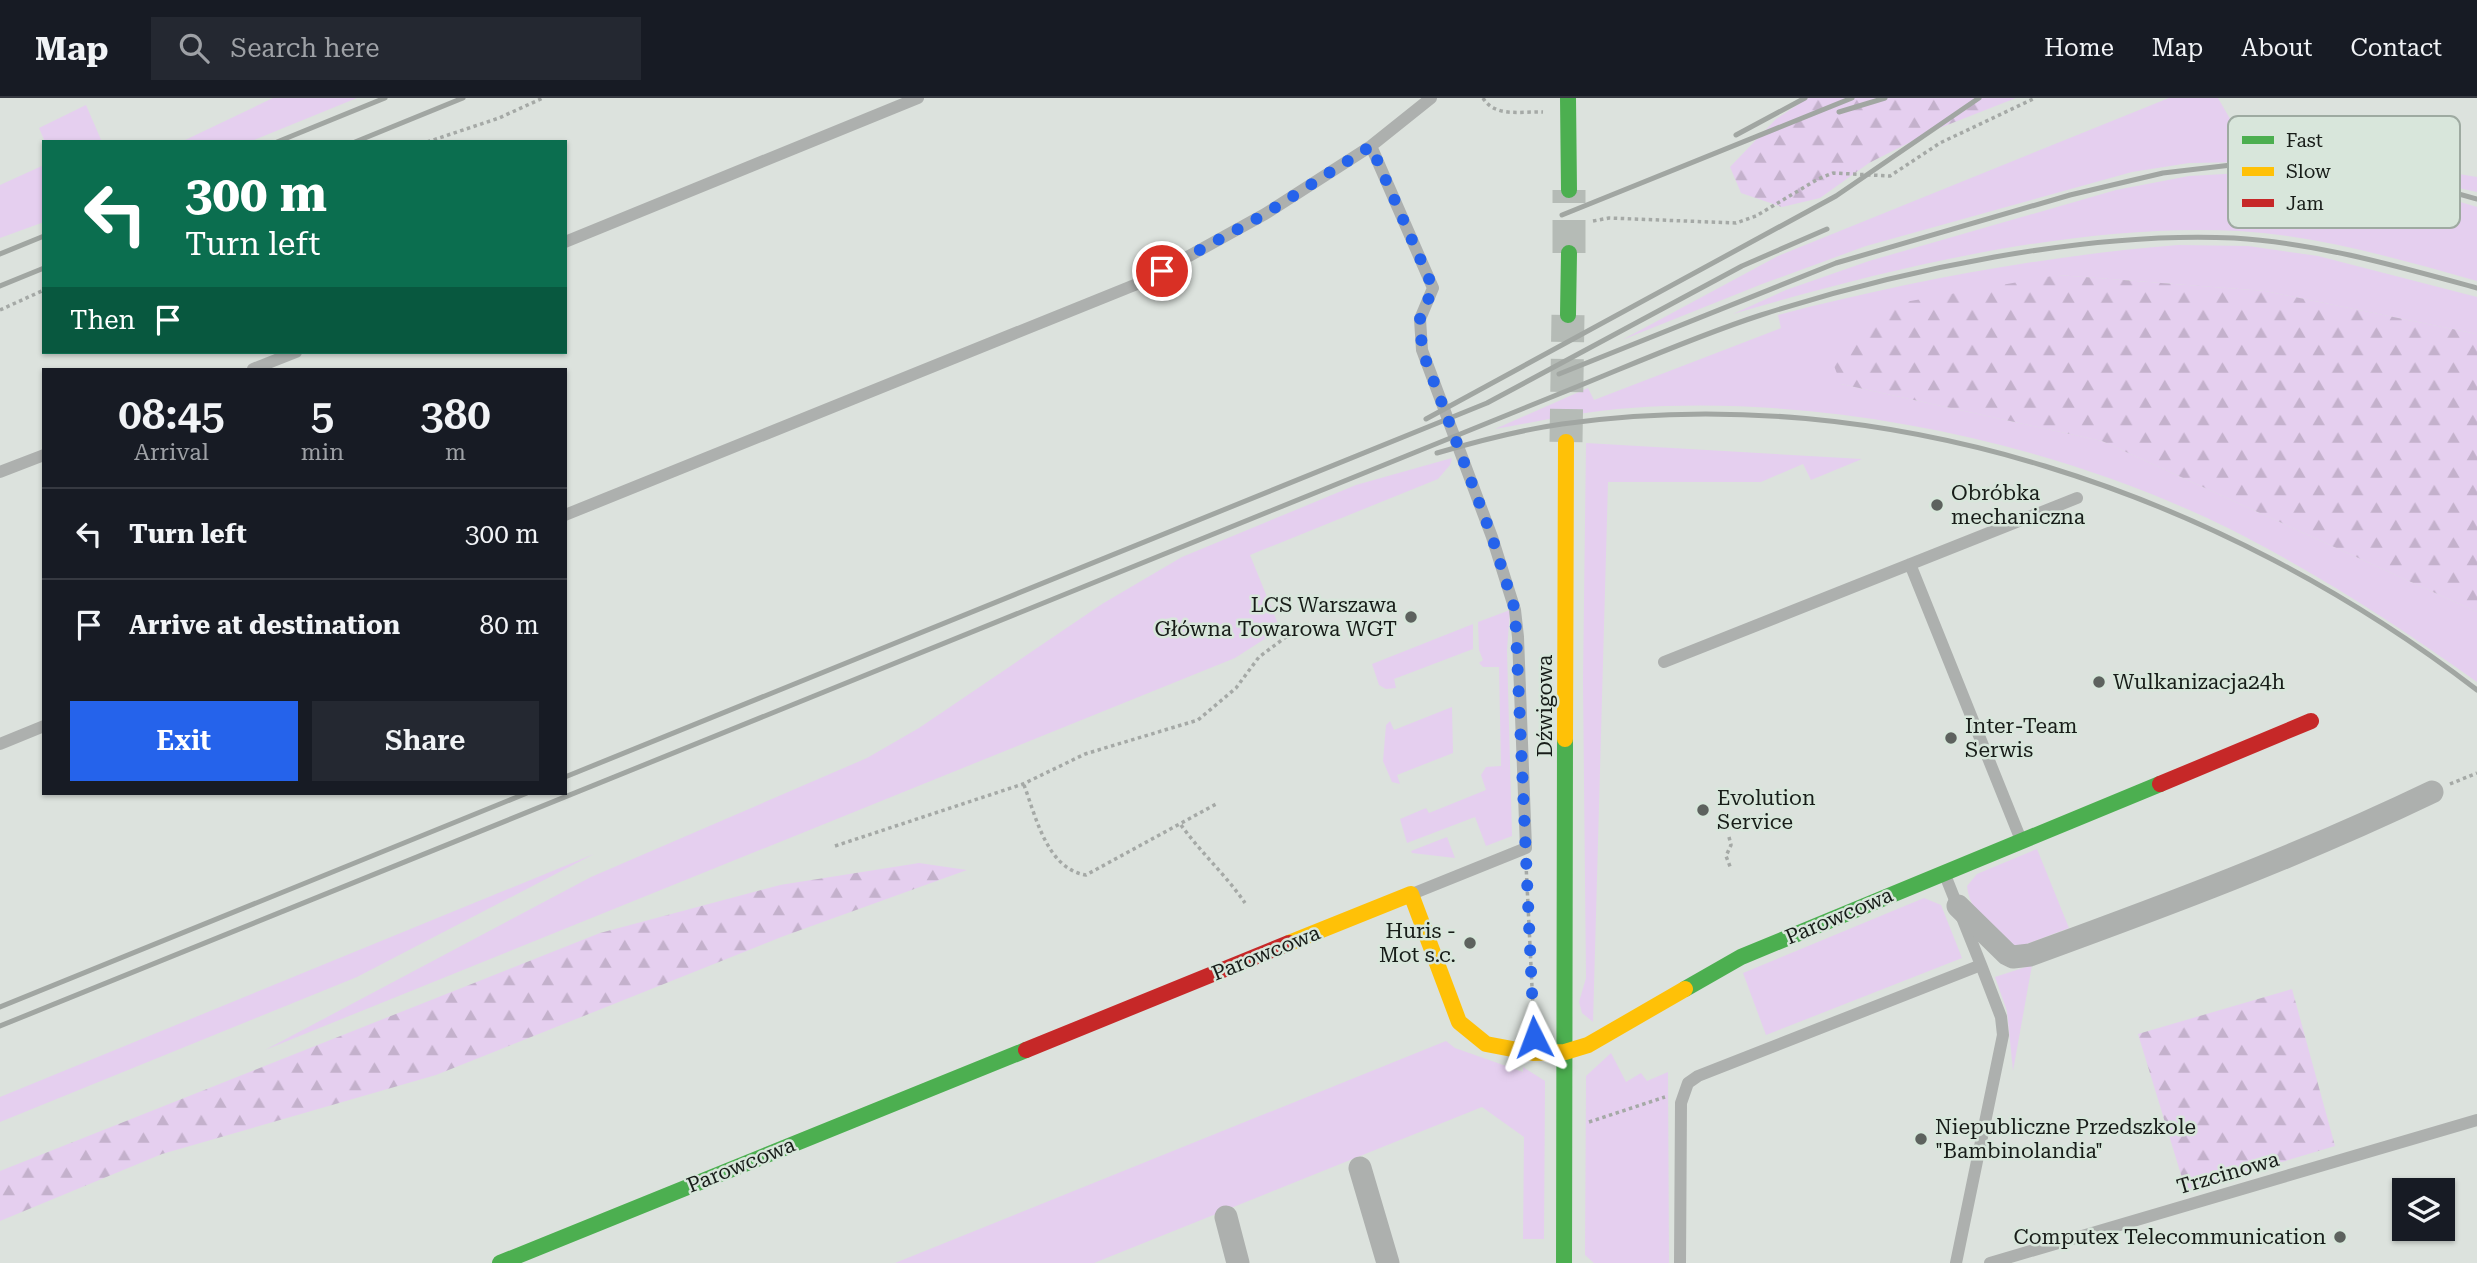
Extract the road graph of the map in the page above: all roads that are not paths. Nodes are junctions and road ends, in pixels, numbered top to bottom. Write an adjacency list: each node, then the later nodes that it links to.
1 (918, 98): 6 (lane)
2 (1431, 98): 4 (lane)
3 (1568, 98): 5 (street)
4 (1371, 146): 15 (lane); 24 (lane)
5 (1569, 190)
6 (567, 241)
7 (1569, 253): 8 (street)
8 (1568, 315)
9 (291, 354): 10 (lane)
10 (256, 368)
11 (1566, 442): 27 (street, Dźwigowa)
12 (42, 455): 13 (lane)
13 (0, 472)
14 (2077, 498): 16 (lane)
15 (567, 514)
16 (1910, 564): 17 (lane); 22 (lane)
17 (1664, 663)
18 (2311, 721): 22 (street, Parowcowa)
19 (42, 727): 20 (lane)
20 (0, 744)
21 (2432, 792): 25 (street)
22 (2021, 840): 23 (street, Parowcowa)
23 (1944, 872): 25 (lane); 27 (street, Parowcowa)
24 (1411, 894): 27 (street, Parowcowa); 31 (street, Parowcowa)
25 (1958, 906): 26 (lane)
26 (1981, 965): 35 (lane); 36 (lane)
27 (1565, 1052): 34 (street, Dźwigowa)
28 (2477, 1120): 37 (lane, Trzcinowa)
29 (1360, 1168): 33 (street)
30 (1226, 1217): 32 (street)
31 (499, 1263)
32 (1238, 1263)
33 (1388, 1263)
34 (1564, 1263)
35 (1680, 1263)
36 (1956, 1263)
37 (1990, 1263)

